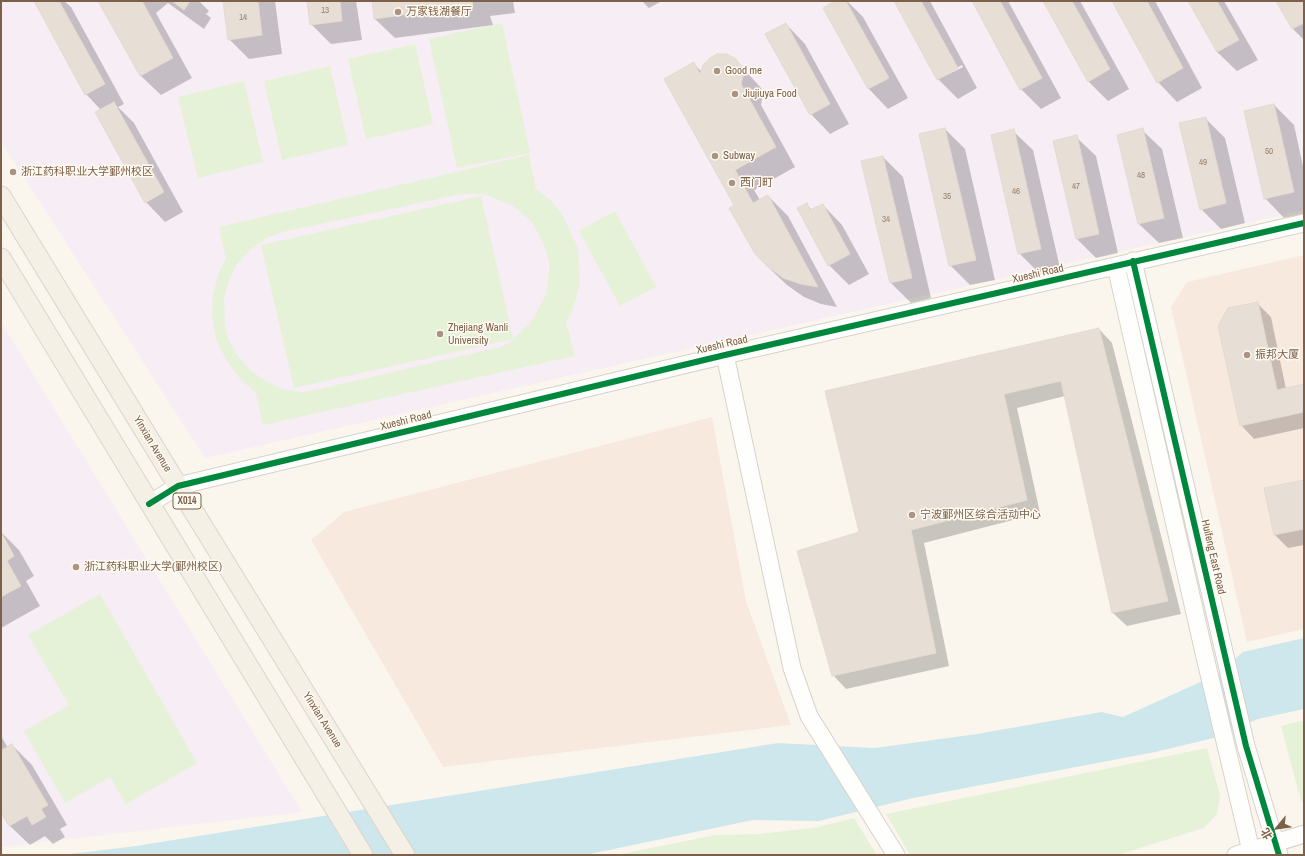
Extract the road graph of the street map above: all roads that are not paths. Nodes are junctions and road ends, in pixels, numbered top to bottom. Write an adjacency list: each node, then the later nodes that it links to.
1 (1, 196): 7 (main road, Yinxian Avenue / X014)
2 (1304, 223): 4 (street, Xueshi Road)
3 (1, 258): 8 (main road)
4 (1133, 261): 5 (street, Xueshi Road); 10 (street, Huifeng East Road)
5 (1116, 266): 6 (street, Xueshi Road); 12 (street)
6 (725, 355): 7 (street, Xueshi Road); 11 (street)
7 (178, 486): 8 (street, Xueshi Road); 14 (main road, Yinxian Avenue / X014)
8 (149, 504): 13 (main road)
9 (1304, 834): 10 (street)
10 (1277, 849): 12 (street)
11 (895, 852)
12 (1246, 853)
13 (363, 855)
14 (405, 855)

